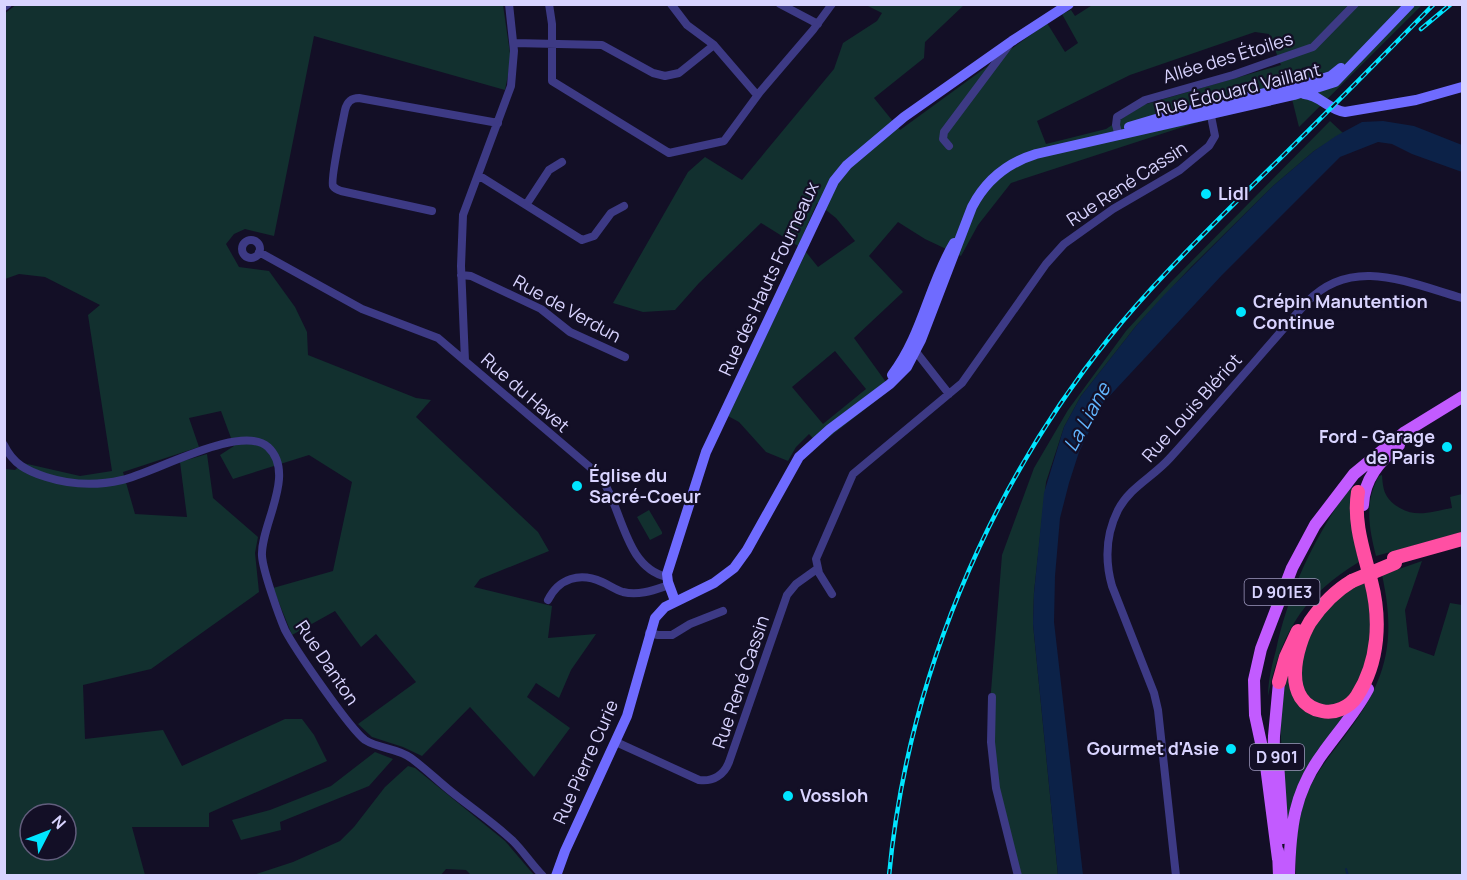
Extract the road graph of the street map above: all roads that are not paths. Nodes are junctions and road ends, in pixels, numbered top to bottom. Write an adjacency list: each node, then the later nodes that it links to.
1 (509, 4): 11 (street, Rue du Havet)
2 (549, 4): 12 (street)
3 (670, 4): 13 (street)
4 (780, 4): 9 (street)
5 (832, 4): 9 (street)
6 (1069, 4): 10 (street, Rue des Hauts Fourneaux)
7 (1355, 4): 21 (street, Allée des Étoiles)
8 (1410, 4): 14 (street, Rue Édouard Vaillant)
9 (818, 24): 18 (street)
10 (1012, 41): 22 (street); 43 (street, Rue des Hauts Fourneaux)
11 (514, 43): 12 (street); 20 (street, Rue du Havet)
12 (552, 43): 13 (street); 18 (street)
13 (714, 45): 18 (street)
14 (1334, 78): 15 (street, Rue Édouard Vaillant); 17 (street, Rue Édouard Vaillant)
15 (1304, 84): 17 (street); 19 (street, Rue Édouard Vaillant)
16 (1462, 87): 17 (street)
17 (1322, 94): 19 (street, Rue Édouard Vaillant)
18 (757, 95)
19 (1210, 110): 21 (street, Rue Édouard Vaillant); 34 (street, Rue René Cassin)
20 (498, 123): 24 (street, Rue du Havet); 27 (street)
21 (1119, 134): 31 (street, Rue Édouard Vaillant)
22 (949, 146)
23 (562, 162): 25 (street)
24 (478, 175): 25 (street); 29 (street, Rue du Havet)
25 (526, 205): 26 (street)
26 (624, 206)
27 (432, 211)
28 (259, 252): 33 (street)
29 (461, 275): 32 (street, Rue de Verdun); 33 (street, Rue du Havet)
30 (1462, 298): 57 (street, Rue Louis Blériot)
31 (913, 348): 34 (street); 46 (street, Rue Édouard Vaillant)
32 (625, 357)
33 (465, 361): 43 (street, Rue du Havet)
34 (949, 394): 41 (street, Rue René Cassin)
35 (1462, 396): 38 (main road, D 901E3)
36 (1462, 404): 59 (main road)
37 (4, 445): 54 (street, Rue Danton)
38 (1387, 446): 39 (main road, D 901E3); 53 (main road, D 901E3)
39 (1358, 492): 42 (highway, D 901E3)
40 (1462, 540): 42 (highway, D 901)
41 (817, 569): 44 (street); 52 (street, Rue René Cassin)
42 (1352, 579): 49 (highway, D 901)
43 (668, 581): 45 (street); 46 (street)
44 (832, 594)
45 (548, 600)
46 (675, 601): 48 (street, Rue Pierre Curie)
47 (723, 611): 48 (street)
48 (650, 633): 52 (street, Rue Pierre Curie)
49 (1279, 682): 51 (main road, D 901)
50 (992, 697): 56 (street)
51 (1276, 707): 53 (main road, D 901); 59 (main road, D 901)
52 (616, 742): 55 (street, Rue Pierre Curie)
53 (1278, 859): 58 (main road, D 901)
54 (543, 876)
55 (556, 876)
56 (1018, 876)
57 (1176, 876)
58 (1279, 876)
59 (1287, 876)

